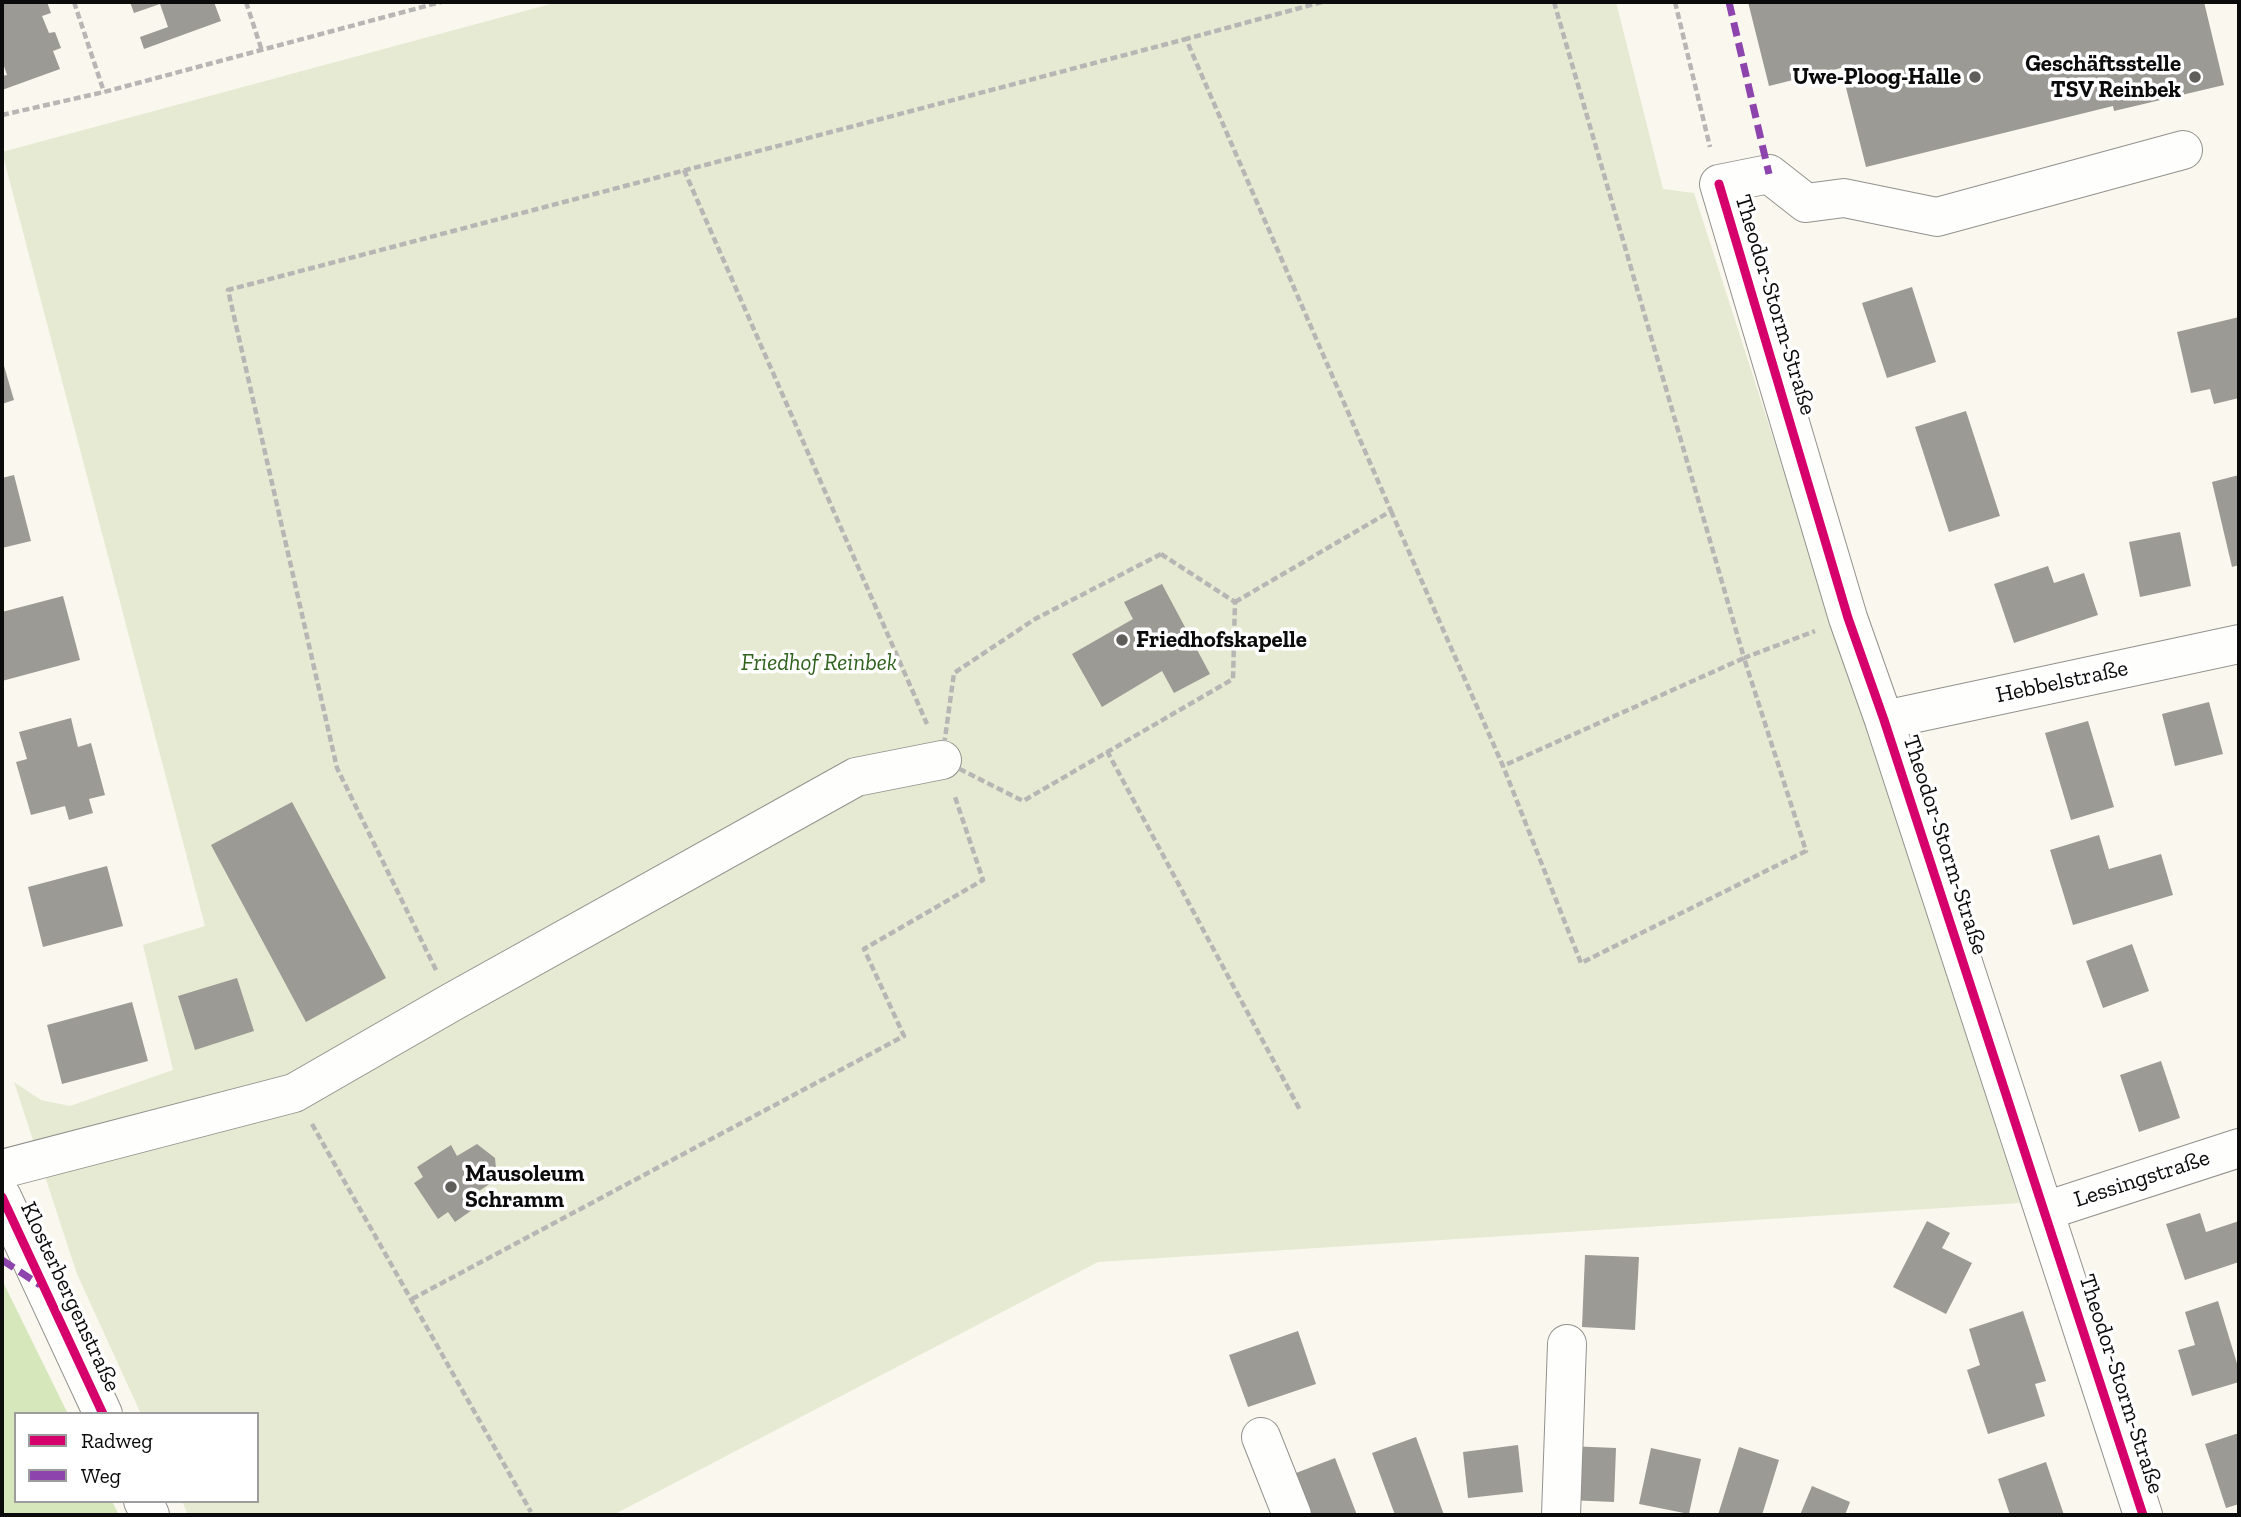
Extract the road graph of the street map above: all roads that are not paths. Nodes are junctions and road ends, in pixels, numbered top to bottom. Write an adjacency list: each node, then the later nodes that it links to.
1 (2183, 150): 3 (street, Theodor-Storm-Straße)
2 (2239, 644): 3 (street, Hebbelstraße)
3 (1884, 720): 8 (street, Theodor-Storm-Straße)
4 (941, 759): 6 (street)
5 (2239, 1147): 8 (street, Lessingstraße)
6 (2, 1169)
7 (2, 1196): 10 (street, Klosterbergenstraße)
8 (2046, 1211): 14 (street, Theodor-Storm-Straße)
9 (1567, 1345): 13 (street)
10 (102, 1412)
11 (1261, 1437): 12 (street)
12 (1292, 1515)
13 (1561, 1515)
14 (2143, 1515)

